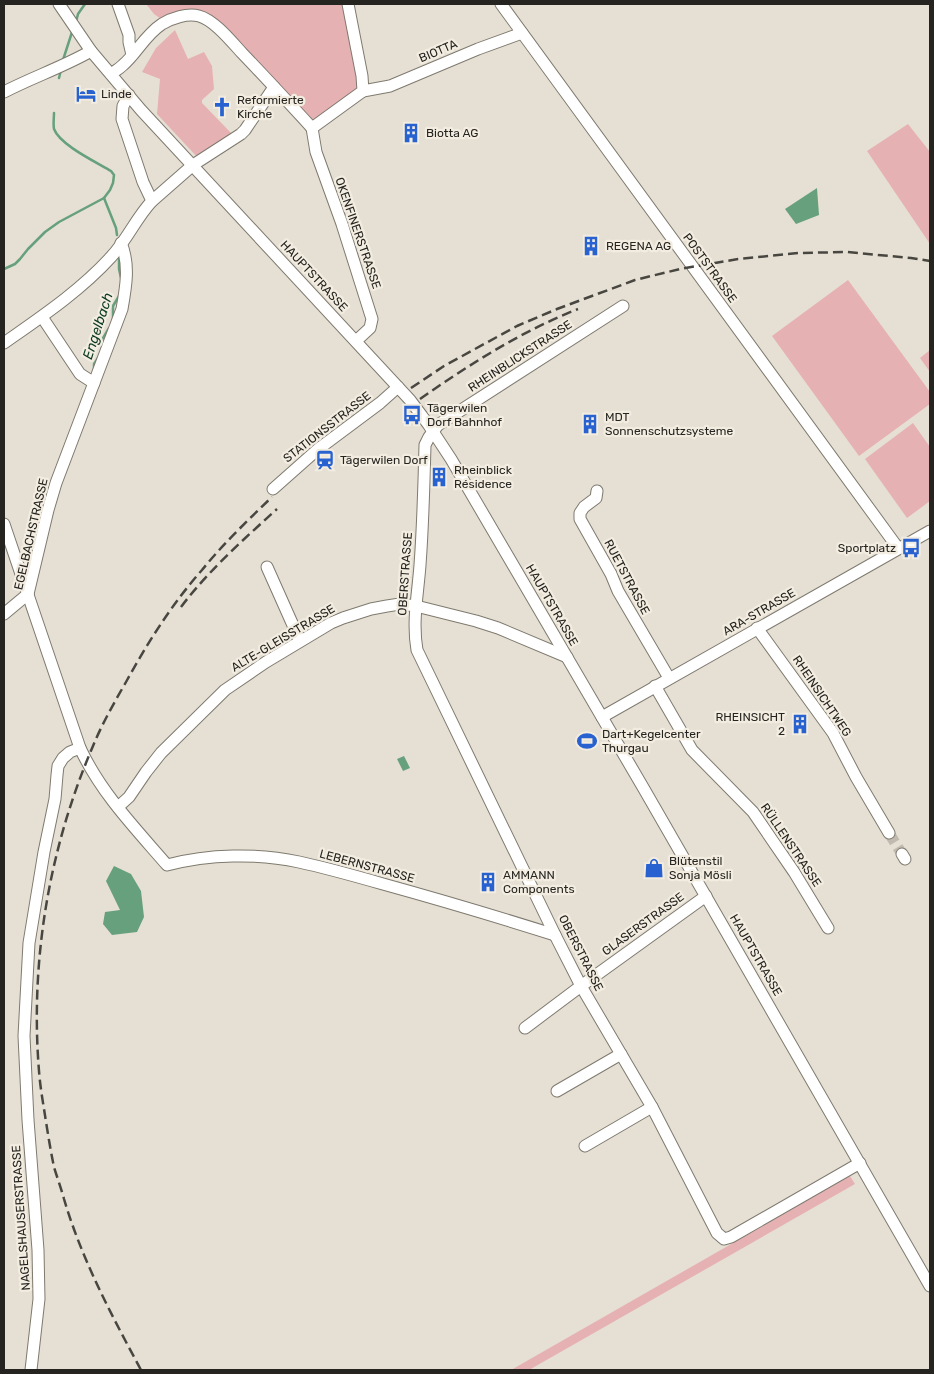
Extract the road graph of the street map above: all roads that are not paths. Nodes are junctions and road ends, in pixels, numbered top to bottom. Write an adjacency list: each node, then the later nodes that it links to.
1 (59, 4): 6 (street, HAUPTSTRASSE)
2 (118, 4): 7 (street)
3 (348, 4): 10 (street)
4 (501, 4): 5 (street, POSTSTRASSE)
5 (522, 33): 10 (street, BIOTTA); 28 (street, POSTSTRASSE)
6 (91, 51): 8 (street, HAUPTSTRASSE); 11 (street)
7 (132, 55): 8 (street); 9 (street)
8 (110, 74): 12 (street, HAUPTSTRASSE)
9 (274, 87): 13 (street); 14 (street)
10 (363, 91): 13 (street)
11 (4, 92)
12 (129, 95): 14 (street, HAUPTSTRASSE); 15 (street)
13 (312, 128): 19 (street, OKENFINERSTRASSE)
14 (193, 166): 15 (street); 19 (street, HAUPTSTRASSE)
15 (152, 201): 16 (street)
16 (121, 243): 18 (street); 21 (street, EGELBACHSTRASSE)
17 (623, 306): 23 (street, RHEINBLICKSTRASSE)
18 (42, 317): 20 (street); 21 (street)
19 (356, 341): 22 (street, HAUPTSTRASSE)
20 (4, 343)
21 (94, 383): 30 (street, EGELBACHSTRASSE)
22 (398, 387): 23 (street, HAUPTSTRASSE); 24 (street, STATIONSSTRASSE)
23 (433, 432): 31 (street, OBERSTRASSE); 35 (street, HAUPTSTRASSE)
24 (273, 489)
25 (597, 491): 36 (street, RUETSTRASSE)
26 (4, 524): 30 (street)
27 (930, 531): 28 (street, ARA-STRASSE)
28 (898, 548): 33 (street, ARA-STRASSE)
29 (268, 567): 34 (street)
30 (28, 594): 32 (street); 39 (street, EGELBACHSTRASSE)
31 (416, 606): 34 (street, ALTE-GLEISSTRASSE); 35 (street, ALTE-GLEISSTRASSE); 45 (street, OBERSTRASSE)
32 (4, 614)
33 (757, 628): 36 (street, ARA-STRASSE); 41 (street, RHEINSICHTWEG)
34 (300, 641): 40 (street, ALTE-GLEISSTRASSE)
35 (567, 657): 38 (street, HAUPTSTRASSE)
36 (669, 678): 37 (street, ARA-STRASSE)
37 (655, 686): 38 (street, ARA-STRASSE); 44 (street, RÜLLENSTRASSE)
38 (602, 717): 43 (street, HAUPTSTRASSE)
39 (80, 748): 40 (street, EGELBACHSTRASSE); 54 (street, NAGELSHAUSERSTRASSE)
40 (118, 808): 42 (street, EGELBACHSTRASSE)
41 (889, 833)
42 (167, 865): 45 (street, LEBERNSTRASSE)
43 (706, 896): 46 (street, GLASERSTRASSE); 52 (street, HAUPTSTRASSE)
44 (828, 928)
45 (555, 935): 46 (street, OBERSTRASSE)
46 (581, 986): 47 (street, GLASERSTRASSE); 48 (street, OBERSTRASSE)
47 (525, 1028)
48 (621, 1054): 49 (street); 50 (street, OBERSTRASSE)
49 (557, 1091)
50 (652, 1108): 51 (street); 52 (street, OBERSTRASSE)
51 (585, 1146)
52 (860, 1163): 53 (street, HAUPTSTRASSE)
53 (930, 1286)
54 (31, 1370)

